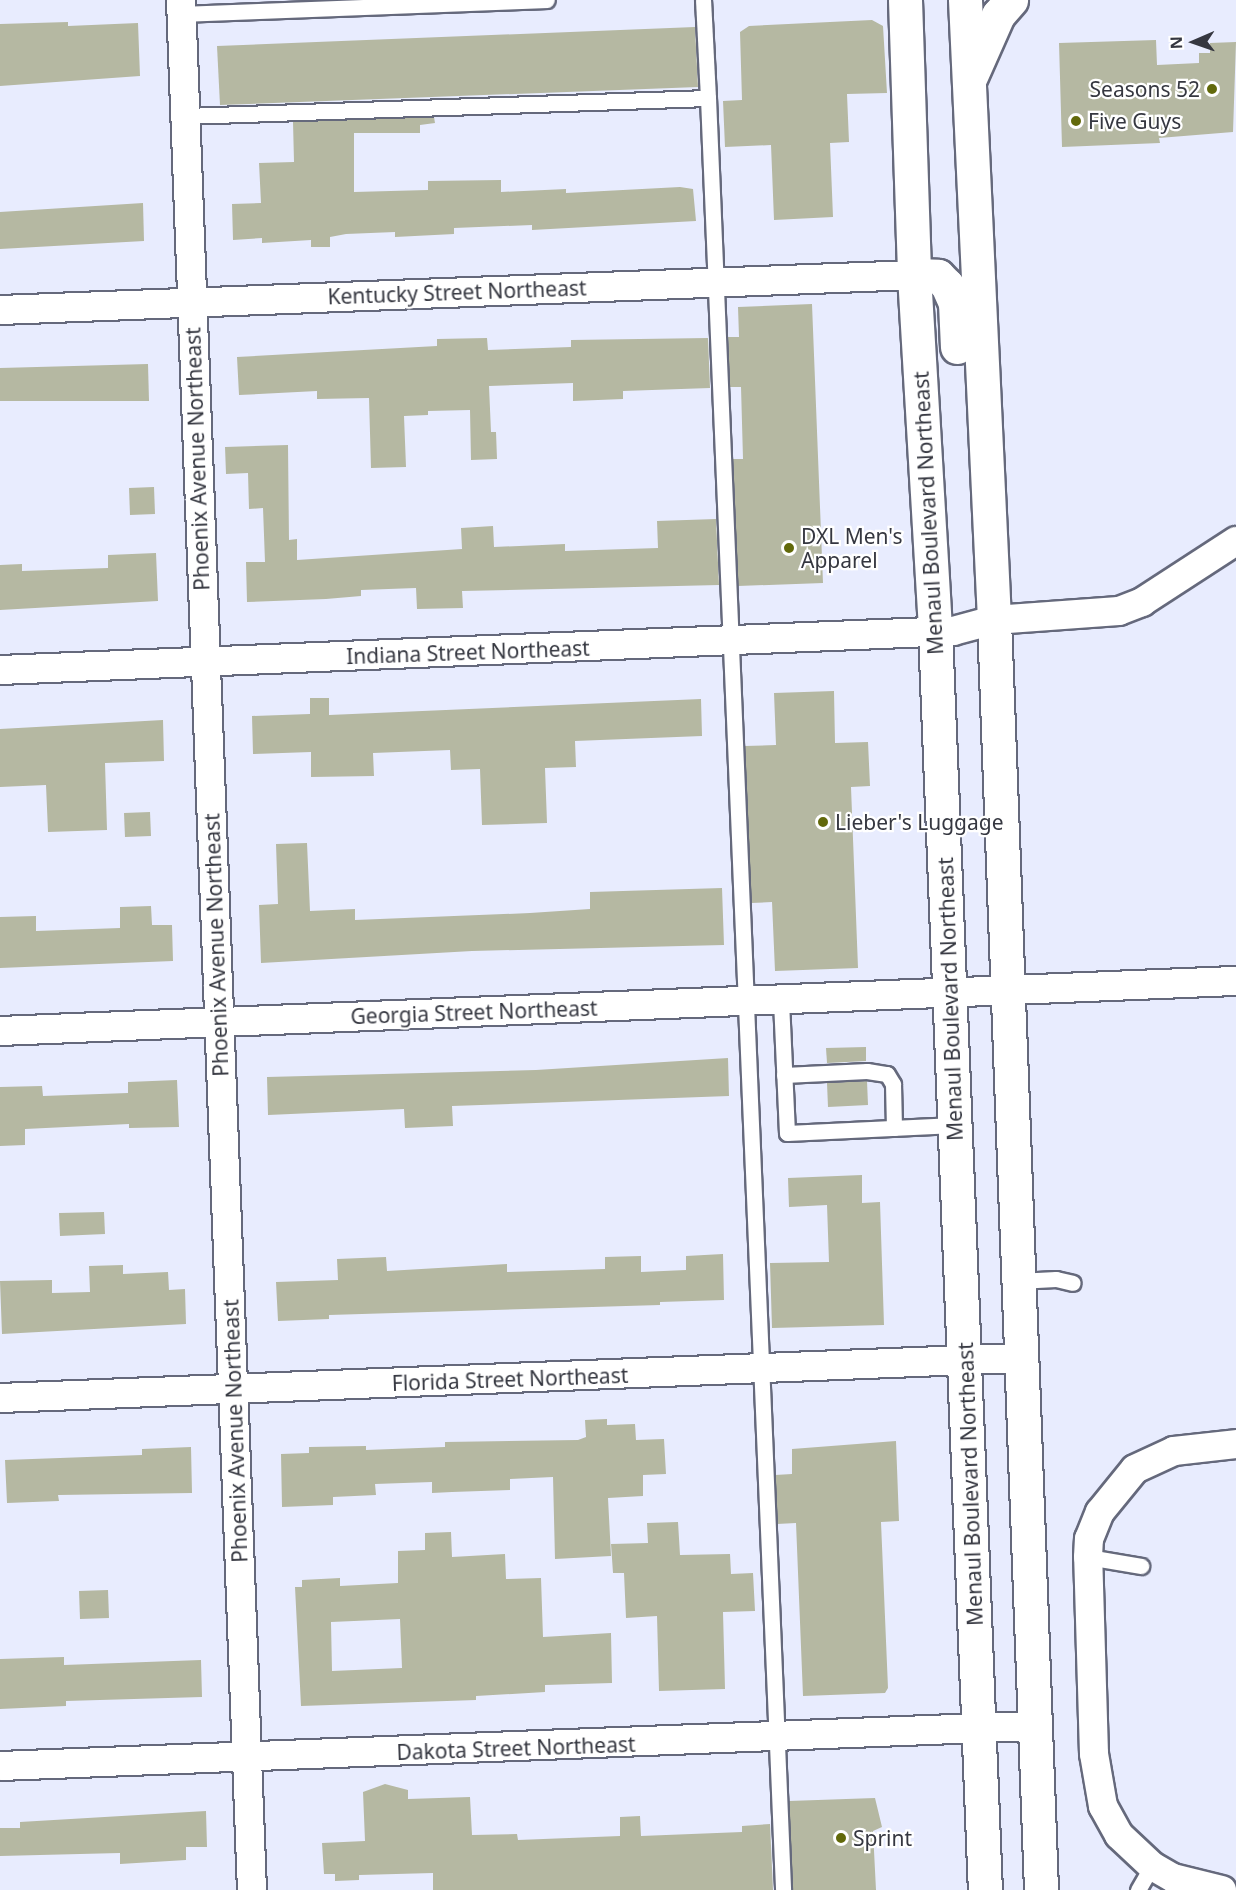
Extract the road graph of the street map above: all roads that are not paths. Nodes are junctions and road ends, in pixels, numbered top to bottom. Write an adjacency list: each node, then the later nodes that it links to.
1 (547, 0): 6 (lane)
2 (703, 0): 8 (lane)
3 (905, 0): 10 (main road, Menaul Boulevard Northeast)
4 (965, 0): 7 (main road)
5 (1011, 0): 7 (main road)
6 (181, 7): 9 (street, Phoenix Avenue Northeast)
7 (969, 80): 14 (main road)
8 (708, 98): 9 (lane); 11 (lane)
9 (185, 116): 12 (street, Phoenix Avenue Northeast)
10 (914, 275): 11 (street, Kentucky Street Northeast); 14 (main road); 17 (main road, Menaul Boulevard Northeast)
11 (718, 282): 12 (street, Kentucky Street Northeast); 18 (lane)
12 (192, 302): 13 (street, Kentucky Street Northeast); 19 (street, Phoenix Avenue Northeast)
13 (0, 310)
14 (983, 418): 16 (main road)
15 (1236, 541): 16 (street, Indiana Street Northeast)
16 (994, 620): 17 (street, Indiana Street Northeast); 22 (main road)
17 (935, 631): 18 (street, Indiana Street Northeast); 23 (main road, Menaul Boulevard Northeast)
18 (730, 641): 19 (street, Indiana Street Northeast); 25 (lane)
19 (204, 663): 20 (street, Indiana Street Northeast); 26 (street, Phoenix Avenue Northeast)
20 (0, 670)
21 (1236, 981): 22 (street, Georgia Street Northeast)
22 (1008, 989): 23 (street, Georgia Street Northeast); 31 (main road)
23 (949, 992): 24 (street, Georgia Street Northeast); 29 (main road, Menaul Boulevard Northeast)
24 (781, 1000): 25 (street, Georgia Street Northeast); 28 (lane)
25 (745, 1003): 26 (street, Georgia Street Northeast); 35 (lane)
26 (219, 1022): 27 (street, Georgia Street Northeast); 36 (street, Phoenix Avenue Northeast)
27 (0, 1031)
28 (784, 1075): 30 (lane); 30 (lane)
29 (955, 1125): 30 (lane); 34 (main road, Menaul Boulevard Northeast)
30 (894, 1128)
31 (1017, 1281): 32 (lane); 33 (main road)
32 (1072, 1283)
33 (1019, 1358): 34 (street, Florida Street Northeast); 41 (main road)
34 (965, 1360): 35 (street, Florida Street Northeast); 42 (main road, Menaul Boulevard Northeast)
35 (761, 1369): 36 (street, Florida Street Northeast); 43 (lane)
36 (234, 1390): 37 (street, Florida Street Northeast); 44 (street, Phoenix Avenue Northeast)
37 (0, 1398)
38 (1236, 1443): 39 (street)
39 (1088, 1557): 40 (lane); 46 (street)
40 (1141, 1566)
41 (1033, 1726): 42 (street, Dakota Street Northeast); 50 (main road)
42 (979, 1729): 43 (street, Dakota Street Northeast); 49 (main road, Menaul Boulevard Northeast)
43 (777, 1737): 44 (street, Dakota Street Northeast); 48 (lane)
44 (247, 1759): 45 (street, Dakota Street Northeast); 47 (street, Phoenix Avenue Northeast)
45 (0, 1766)
46 (1145, 1878): 51 (street)
47 (252, 1890)
48 (783, 1890)
49 (985, 1890)
50 (1041, 1890)
51 (1222, 1890)

